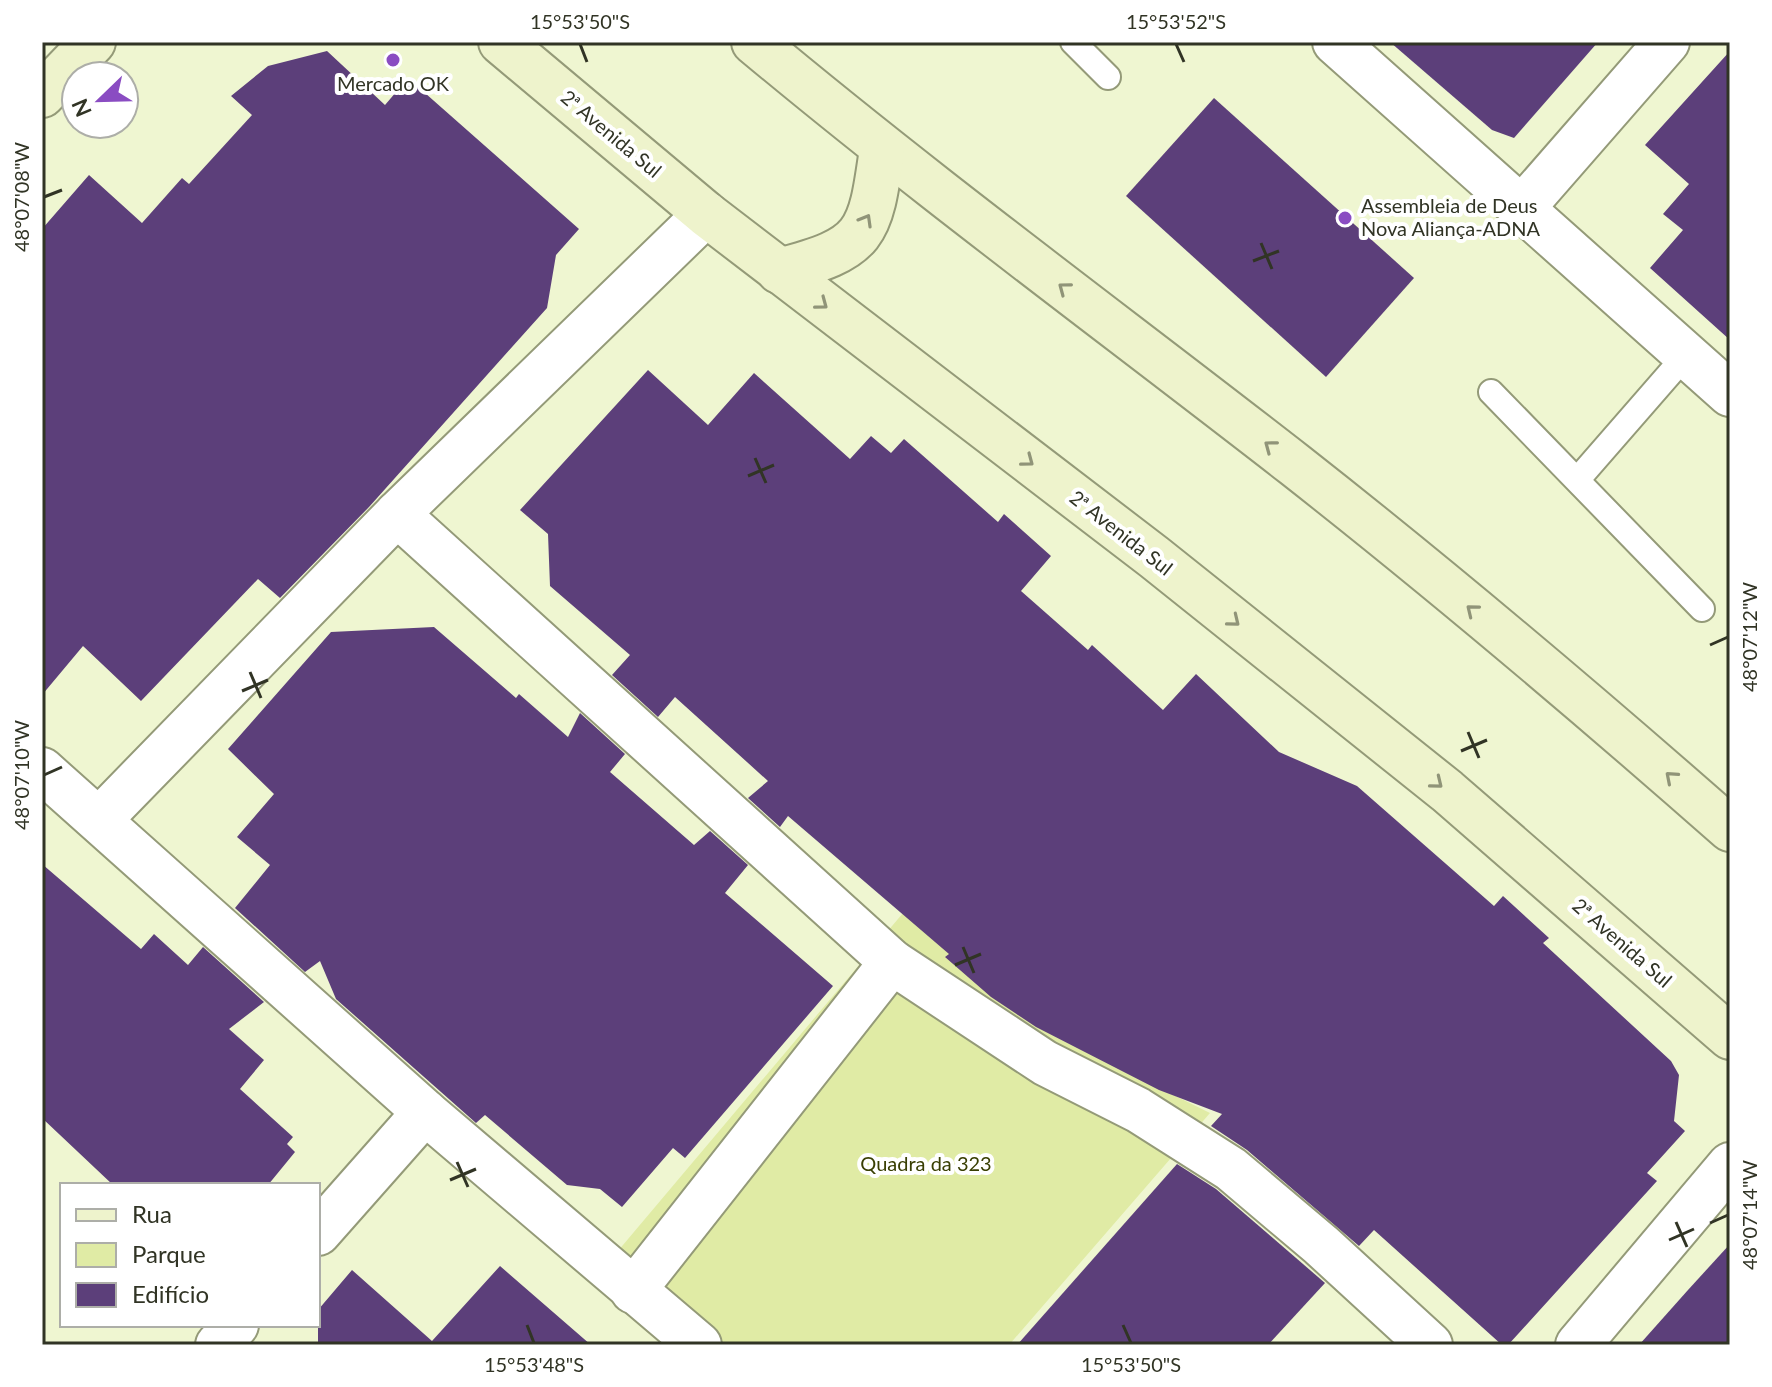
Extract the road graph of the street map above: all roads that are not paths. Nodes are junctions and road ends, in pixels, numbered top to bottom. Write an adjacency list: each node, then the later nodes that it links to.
1 (93, 42): 8 (street)
2 (501, 42): 11 (street, 2ᵃ Avenida Sul)
3 (754, 42): 9 (street)
4 (1073, 42): 7 (lane)
5 (1335, 42): 10 (street)
6 (1667, 42): 10 (street)
7 (1108, 77)
8 (42, 95)
9 (882, 149): 12 (street, one-way to 9); 21 (street, one-way to 9)
10 (1523, 207): 13 (street)
11 (706, 214): 12 (street, 2ᵃ Avenida Sul); 17 (street)
12 (779, 271): 23 (street, 2ᵃ Avenida Sul, one-way to 23)
13 (1686, 355): 15 (street); 16 (lane)
14 (1491, 392): 16 (lane)
15 (1730, 394)
16 (1578, 479): 18 (lane)
17 (397, 514): 20 (street); 22 (street)
18 (1702, 609)
19 (42, 770): 20 (street)
20 (100, 819): 24 (street)
21 (1730, 829)
22 (892, 962): 27 (street); 31 (street)
23 (1730, 1037)
24 (425, 1112): 26 (street); 27 (street)
25 (1730, 1165): 32 (street)
26 (320, 1231)
27 (633, 1291): 30 (street)
28 (234, 1327): 29 (street)
29 (218, 1345)
30 (699, 1345)
31 (1430, 1345)
32 (1578, 1345)

